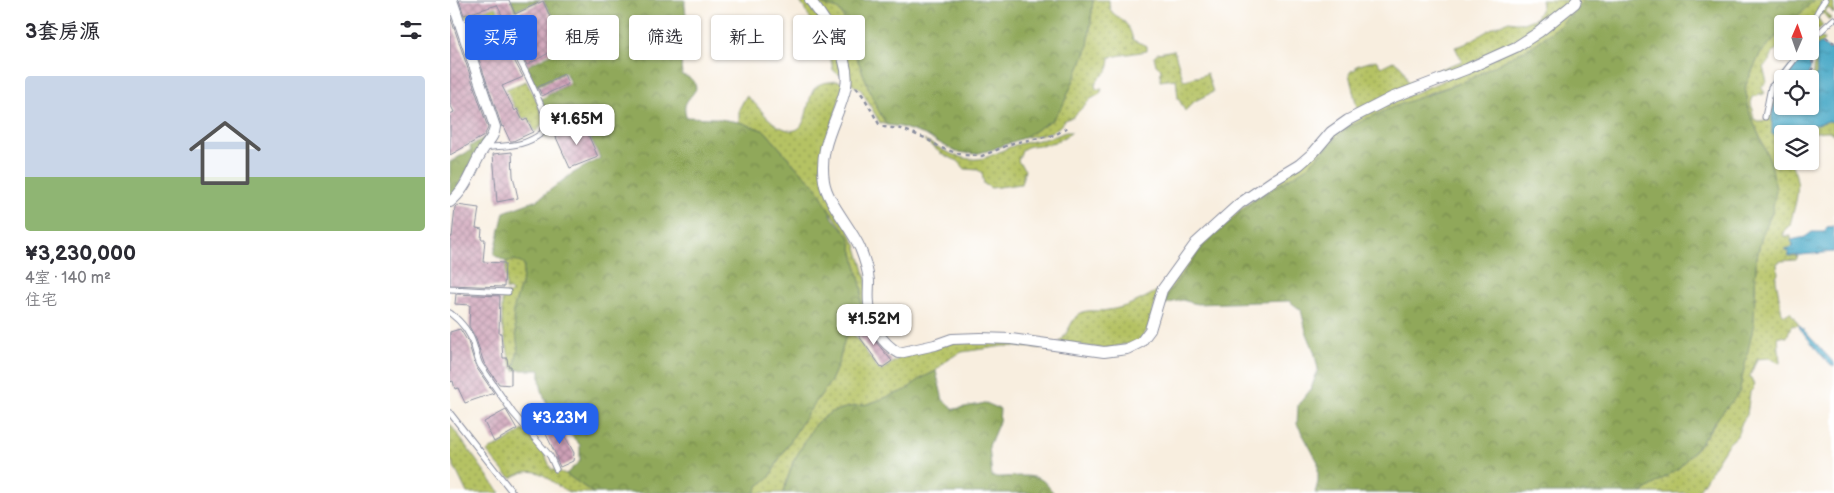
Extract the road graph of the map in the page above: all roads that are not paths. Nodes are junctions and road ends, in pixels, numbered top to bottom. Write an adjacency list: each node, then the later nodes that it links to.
1 (452, 0): 7 (street)
2 (810, 0): 3 (street)
3 (1576, 0)
4 (1826, 0): 5 (lane)
5 (1816, 15)
6 (1834, 19): 8 (lane)
7 (461, 23): 11 (street); 11 (lane)
8 (1819, 34)
9 (1794, 60): 10 (lane)
10 (1765, 117)
11 (484, 148): 12 (street)
12 (450, 202)
13 (450, 289): 14 (lane)
14 (508, 292)
15 (450, 313): 17 (lane)
16 (450, 414): 18 (lane)
17 (556, 468)
18 (513, 493)

